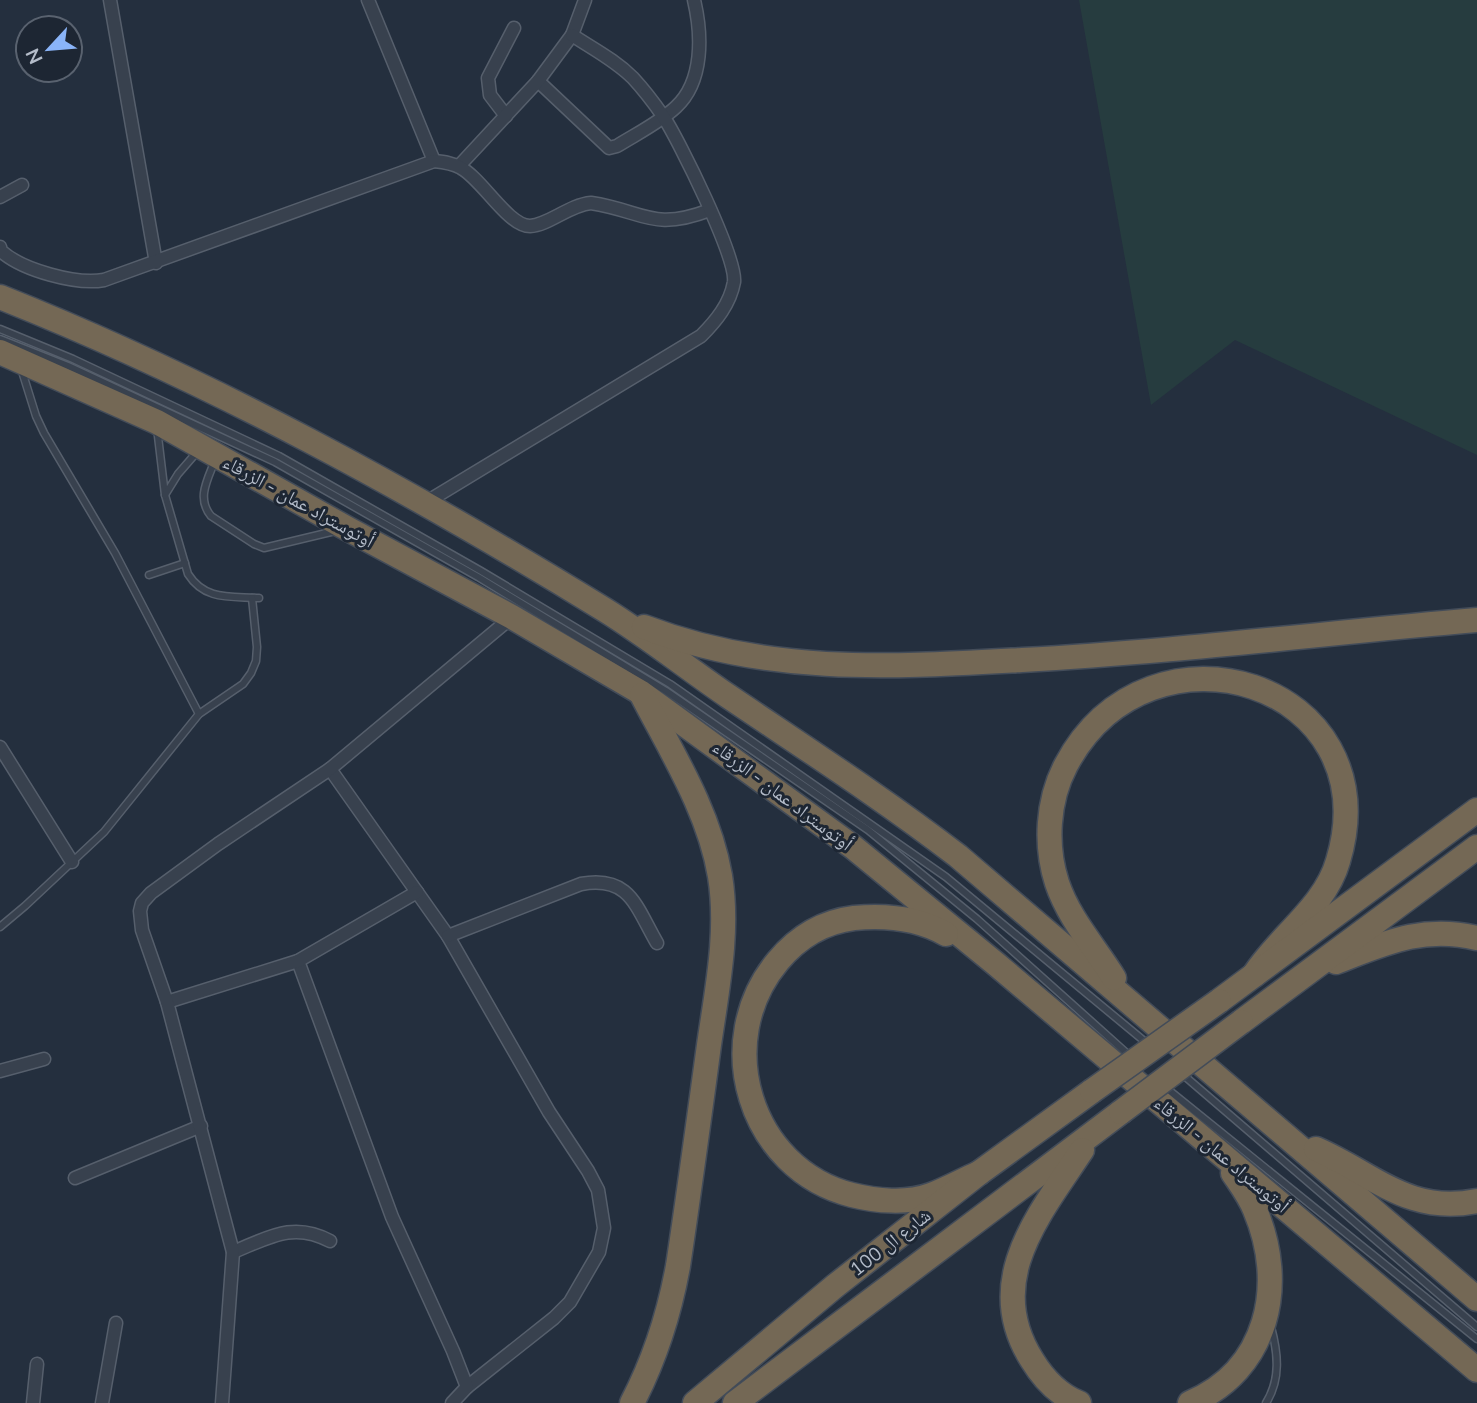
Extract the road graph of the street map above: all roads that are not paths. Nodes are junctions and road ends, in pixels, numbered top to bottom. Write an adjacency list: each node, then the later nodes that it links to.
1 (110, 0): 16 (street)
2 (368, 0): 10 (street)
3 (585, 0): 6 (street)
4 (694, 0): 9 (street)
5 (514, 28): 8 (street)
6 (572, 35): 7 (street); 9 (street)
7 (538, 81): 8 (street); 9 (street)
8 (506, 116): 11 (street)
9 (664, 117): 14 (street)
10 (435, 161): 11 (street); 16 (street)
11 (459, 166): 14 (street)
12 (22, 185): 13 (street)
13 (0, 197)
14 (710, 210): 24 (street)
15 (0, 247): 16 (street)
16 (156, 263)
17 (0, 297): 24 (highway)
18 (0, 329): 49 (lane)
19 (0, 338): 52 (lane)
20 (9, 356): 21 (highway, أوتوستراد عمان - الزرقاء); 32 (lane)
21 (157, 422): 22 (highway, أوتوستراد عمان - الزرقاء); 23 (lane)
22 (209, 450): 23 (lane); 25 (highway, أوتوستراد عمان - الزرقاء); 25 (lane)
23 (165, 495): 26 (lane)
24 (425, 503): 28 (highway)
25 (348, 529): 29 (highway, أوتوستراد عمان - الزرقاء)
26 (185, 564): 27 (lane); 32 (lane)
27 (149, 575)
28 (607, 611): 30 (highway); 47 (highway)
29 (512, 617): 31 (highway, أوتوستراد عمان - الزرقاء); 34 (street)
30 (1477, 620)
31 (640, 692): 44 (highway, أوتوستراد عمان - الزرقاء); 76 (highway)
32 (199, 714): 37 (lane)
33 (0, 747): 37 (street)
34 (330, 769): 38 (street); 48 (street)
35 (1477, 810): 46 (highway, شارع ال 100)
36 (1477, 847): 45 (highway, شارع ال 100)
37 (72, 862): 39 (lane)
38 (417, 892): 40 (street); 43 (street)
39 (0, 927)
40 (448, 936): 42 (street); 71 (street)
41 (1477, 938): 45 (highway)
42 (657, 943)
43 (298, 961): 48 (street); 71 (street)
44 (996, 964): 58 (highway, أوتوستراد عمان - الزرقاء); 59 (highway)
45 (1306, 973): 56 (highway, شارع ال 100, bridge)
46 (1254, 975): 47 (highway); 59 (highway, شارع ال 100, bridge)
47 (1125, 997): 57 (highway)
48 (167, 1002): 55 (street)
49 (1159, 1054)
50 (44, 1059): 53 (street)
51 (1170, 1063): 67 (lane)
52 (1139, 1064)
53 (0, 1071)
54 (1149, 1073): 68 (lane)
55 (201, 1126): 60 (street); 63 (street)
56 (1092, 1136): 78 (highway, شارع ال 100); 79 (highway)
57 (1293, 1140): 61 (highway); 64 (highway)
58 (1217, 1149): 65 (highway); 70 (highway, أوتوستراد عمان - الزرقاء)
59 (979, 1172): 77 (highway, شارع ال 100)
60 (75, 1178)
61 (1477, 1201)
62 (330, 1241): 63 (street)
63 (233, 1252): 74 (street)
64 (1477, 1299)
65 (1265, 1308): 80 (highway); 81 (lane)
66 (116, 1322): 73 (street)
67 (1477, 1328)
68 (1477, 1339)
69 (37, 1364): 72 (street)
70 (1477, 1370)
71 (467, 1387): 75 (street)
72 (33, 1403)
73 (102, 1403)
74 (222, 1403)
75 (452, 1403)
76 (632, 1403)
77 (695, 1403)
78 (735, 1403)
79 (1079, 1403)
80 (1189, 1403)
81 (1266, 1403)

